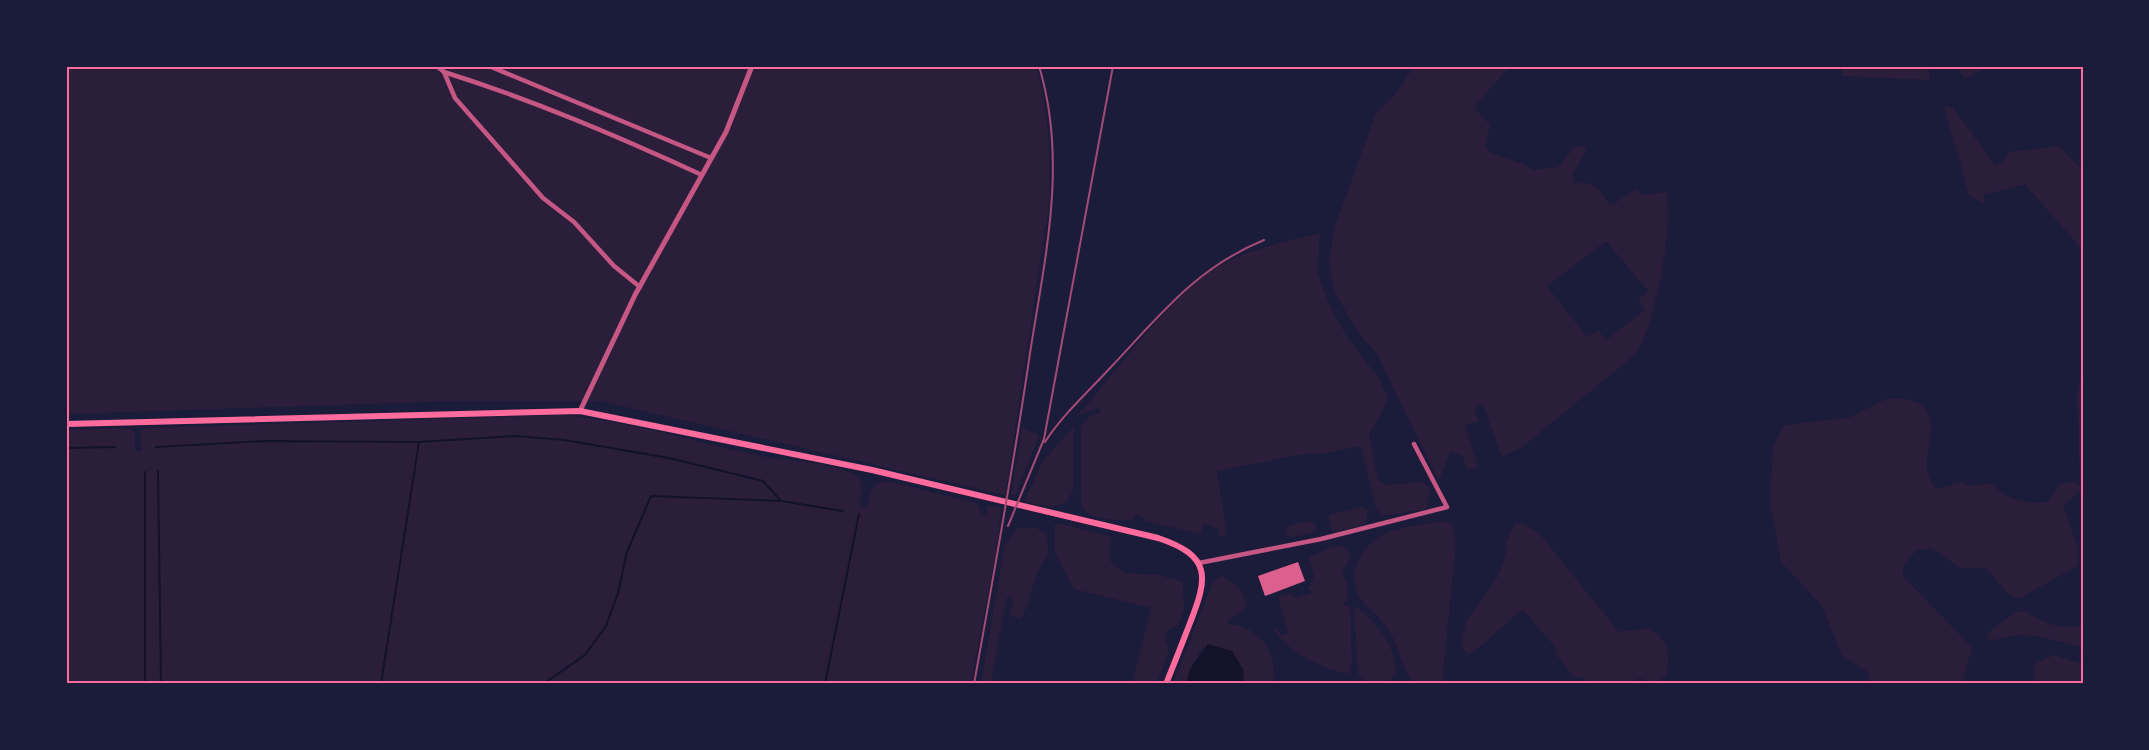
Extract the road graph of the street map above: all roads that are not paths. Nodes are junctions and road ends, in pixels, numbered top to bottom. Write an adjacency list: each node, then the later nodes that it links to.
1 (437, 66): 4 (street)
2 (489, 66): 5 (street)
3 (752, 66): 5 (street)
4 (444, 72): 6 (street); 7 (street)
5 (711, 158): 6 (street)
6 (702, 175): 7 (street)
7 (639, 287): 8 (street)
8 (580, 411): 9 (main road); 11 (main road)
9 (66, 424)
10 (1414, 444): 11 (street)
11 (1199, 563): 12 (main road)
12 (1166, 684)

